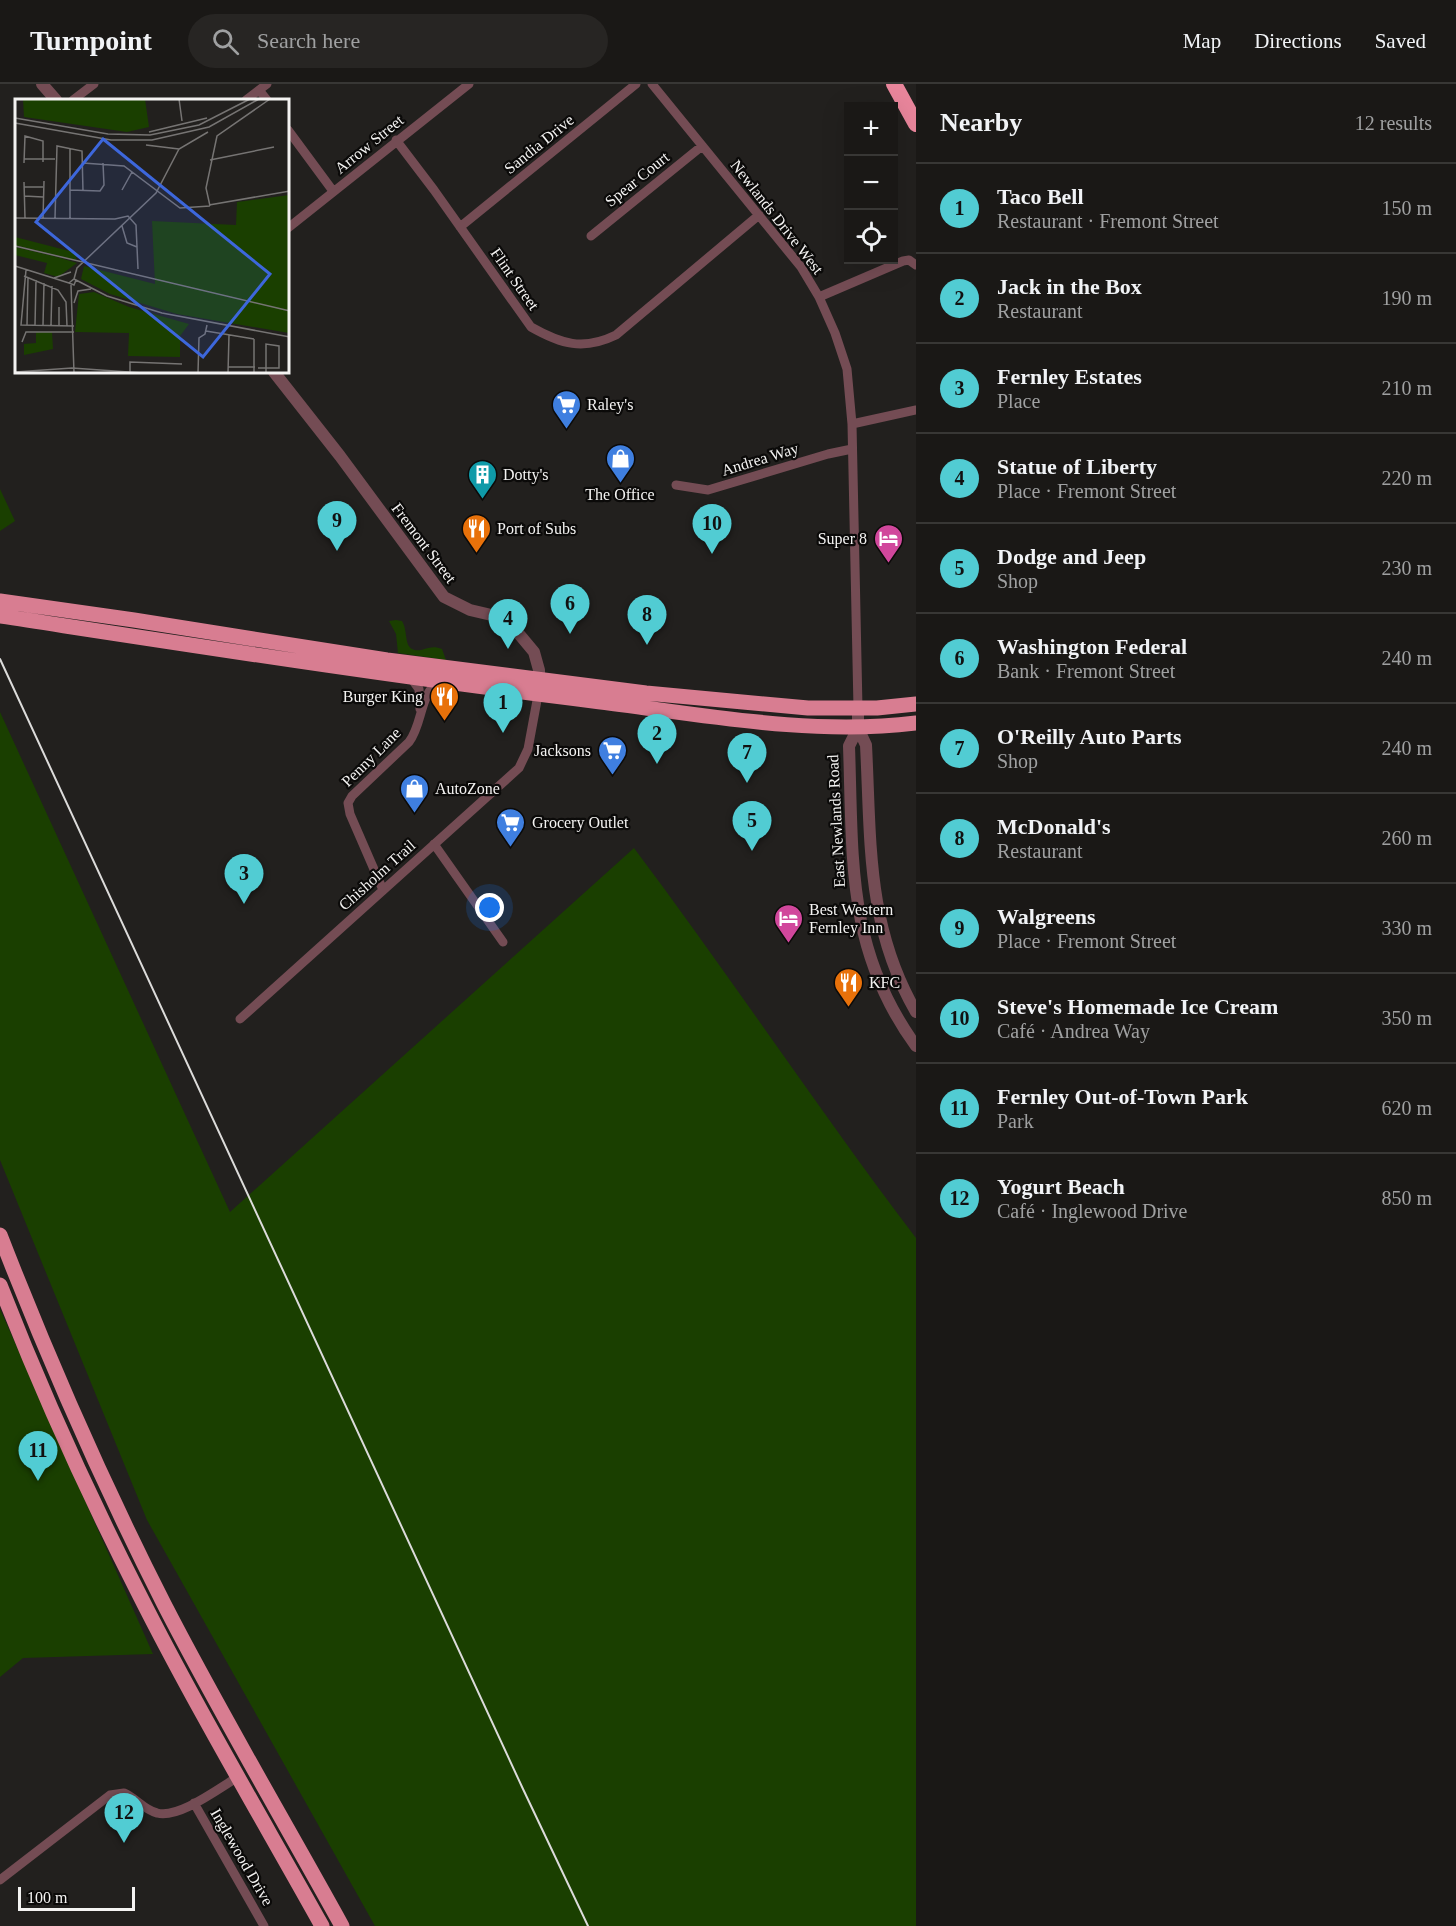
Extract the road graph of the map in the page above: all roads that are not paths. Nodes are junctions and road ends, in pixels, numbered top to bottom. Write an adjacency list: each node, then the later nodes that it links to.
1 (42, 84): 8 (street)
2 (94, 84): 9 (street)
3 (469, 84): 13 (street, Arrow Street)
4 (636, 84): 18 (street, Sandia Drive)
5 (652, 84): 14 (street, Newlands Drive West)
6 (894, 84): 11 (highway)
7 (263, 87): 10 (street)
8 (55, 99)
9 (74, 99)
10 (247, 99)
11 (916, 124)
12 (290, 133): 15 (street)
13 (396, 140): 15 (street, Arrow Street); 18 (street, Flint Street)
14 (702, 146): 16 (street, Newlands Drive West); 19 (street, Spear Court)
15 (333, 191): 17 (street, Arrow Street)
16 (759, 215): 18 (street, Flint Street); 21 (street, Newlands Drive West)
17 (290, 226)
18 (460, 227)
19 (591, 236)
20 (916, 265): 21 (street)
21 (819, 297): 24 (street, Newlands Drive West)
22 (276, 374): 31 (street, Fremont Street)
23 (916, 410): 24 (street)
24 (852, 424): 25 (street, Newlands Drive West)
25 (852, 449): 26 (street, Andrea Way); 33 (street, Newlands Drive West)
26 (676, 485)
27 (0, 601): 31 (highway)
28 (0, 616): 29 (highway)
29 (410, 677): 30 (highway); 34 (street)
30 (439, 681): 31 (highway); 34 (street, Penny Lane)
31 (539, 688): 33 (highway); 36 (highway); 37 (street, Fremont Street)
32 (916, 705): 33 (highway)
33 (858, 708): 36 (street, East Newlands Road)
34 (421, 711): 39 (street, Penny Lane)
35 (916, 723): 36 (highway)
36 (858, 728): 41 (street, East Newlands Road); 43 (street, East Newlands Road)
37 (528, 749): 38 (street, Chisholm Trail)
38 (435, 844): 39 (street, Chisholm Trail); 40 (street)
39 (383, 890): 42 (street, Chisholm Trail)
40 (503, 942)
41 (916, 1012)
42 (240, 1019)
43 (911, 1036): 44 (street, East Newlands Road)
44 (916, 1046)
45 (0, 1235): 47 (highway)
46 (0, 1285): 48 (highway)
47 (35, 1325): 48 (highway); 49 (highway)
48 (48, 1400): 49 (highway); 50 (highway)
49 (83, 1435): 55 (highway)
50 (238, 1777): 51 (street, Inglewood Drive); 54 (highway)
51 (194, 1803): 52 (street, Inglewood Drive); 53 (street, Inglewood Drive)
52 (0, 1880)
53 (264, 1926)
54 (322, 1926)
55 (342, 1926)

